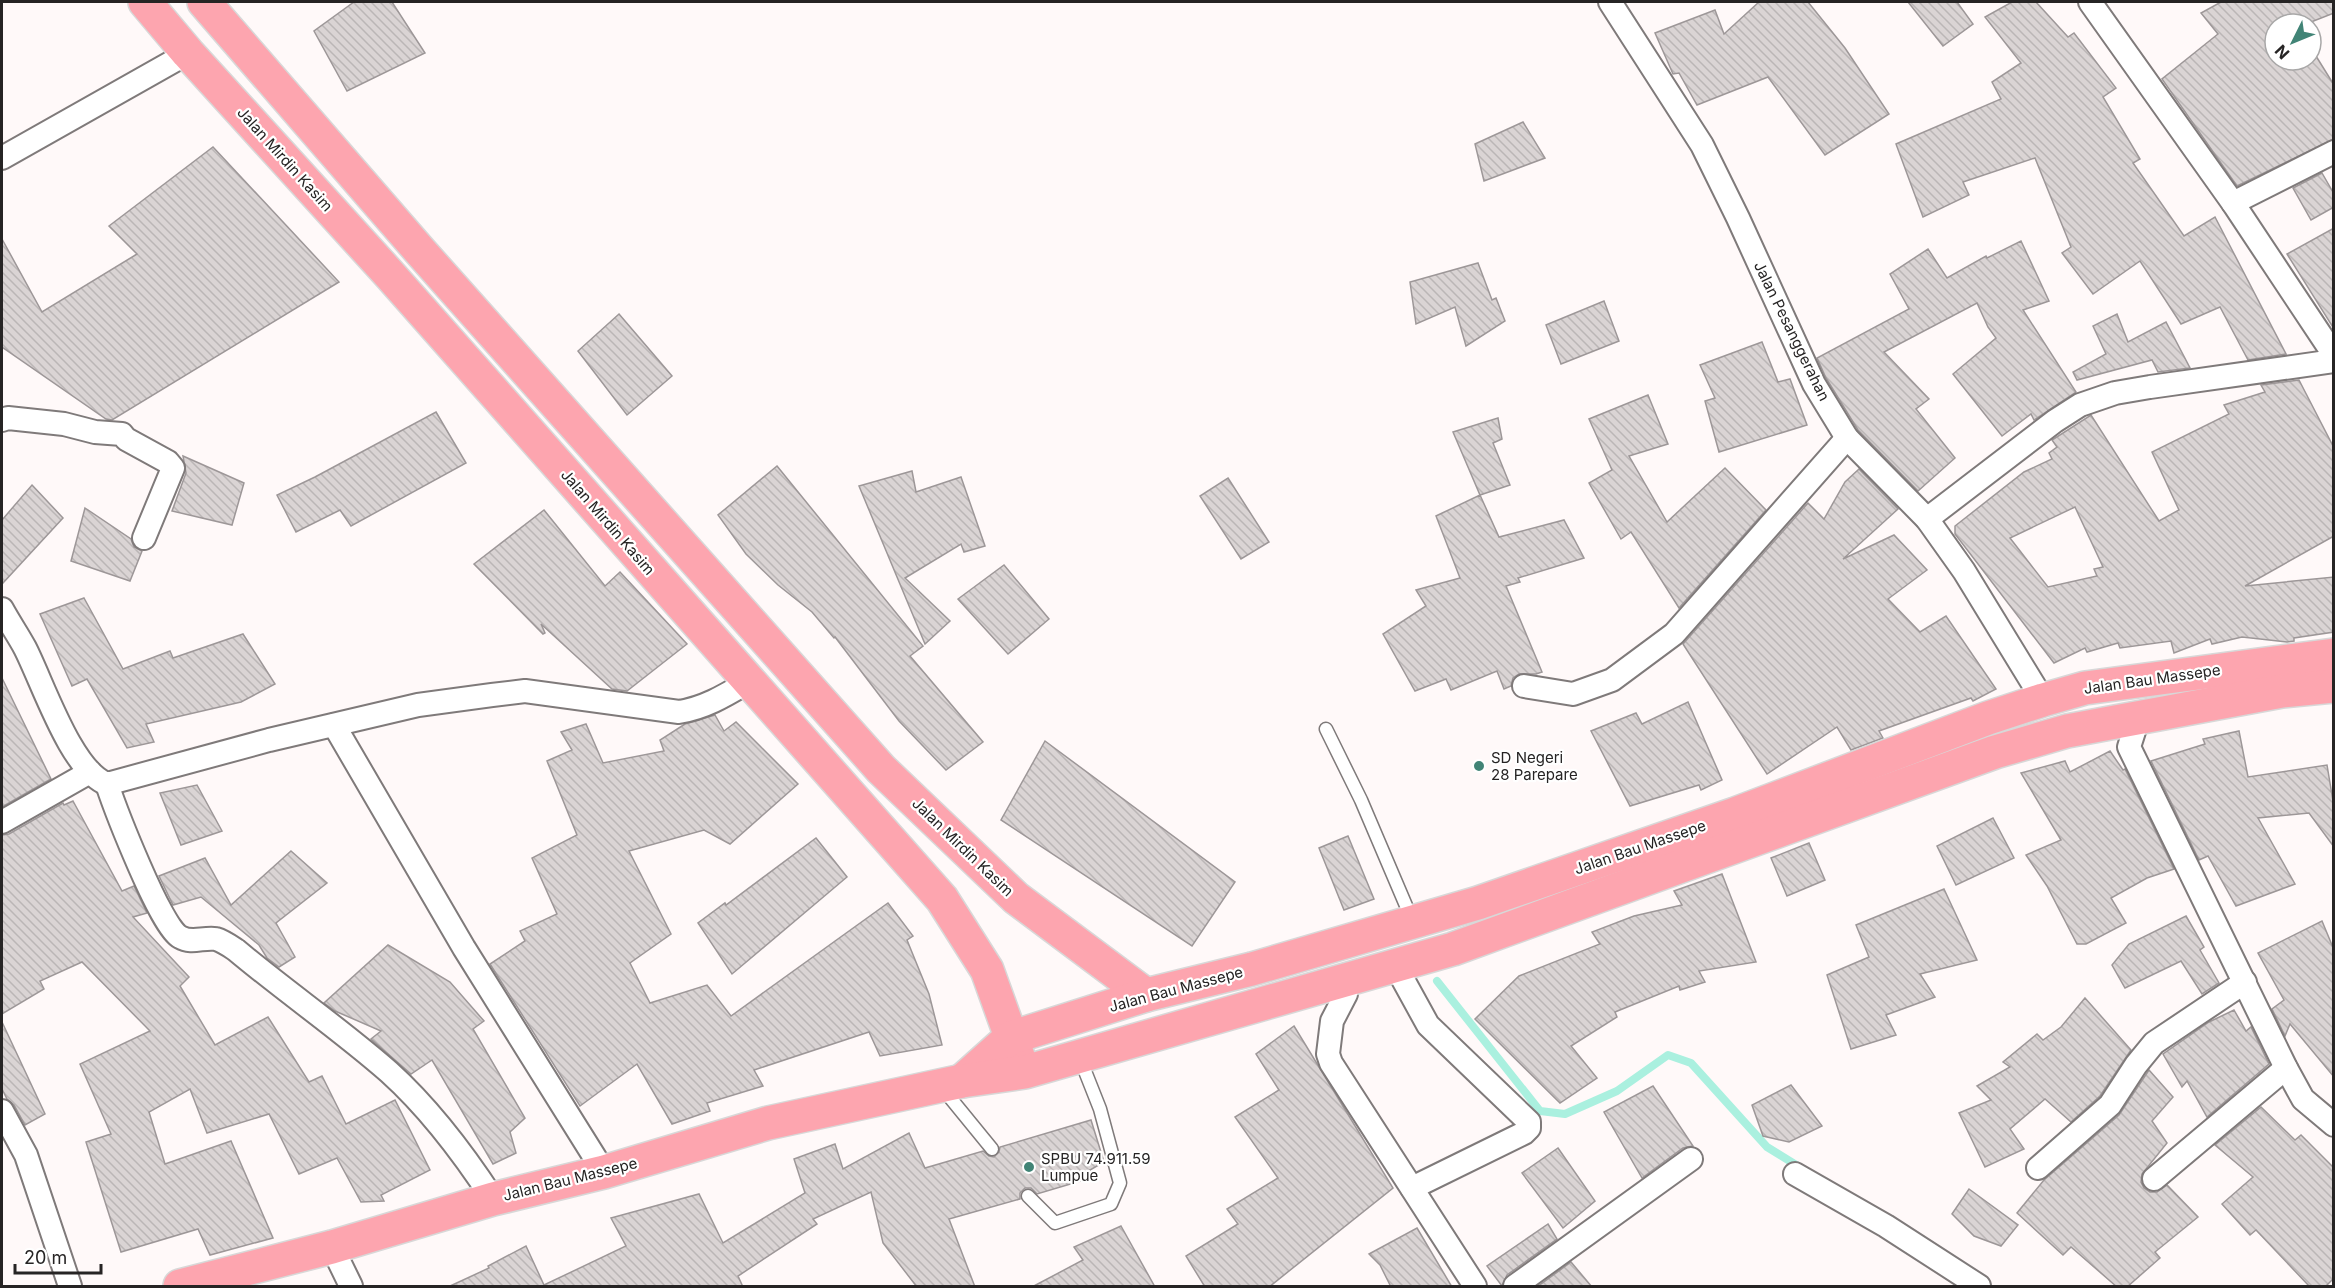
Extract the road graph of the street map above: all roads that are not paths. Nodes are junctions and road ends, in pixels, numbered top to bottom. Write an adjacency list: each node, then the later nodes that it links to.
1 (145, 2): 5 (highway, Jalan Mirdin Kasim)
2 (204, 2): 9 (highway, Jalan Mirdin Kasim)
3 (1610, 2): 14 (street, Jalan Pesanggerahan)
4 (2090, 2): 8 (street)
5 (188, 53): 7 (street); 10 (highway, Jalan Mirdin Kasim)
6 (2334, 152): 8 (street)
7 (2, 158)
8 (2233, 202): 11 (street)
9 (420, 251): 10 (highway); 32 (highway, Jalan Mirdin Kasim)
10 (390, 275): 19 (highway, Jalan Mirdin Kasim)
11 (2334, 355)
12 (2334, 361): 15 (street)
13 (5, 419): 16 (street)
14 (1847, 438): 15 (street, Jalan Pesanggerahan); 20 (street)
15 (1927, 519): 22 (street, Jalan Pesanggerahan)
16 (144, 538)
17 (2, 609): 26 (street)
18 (2334, 655): 22 (highway, Jalan Bau Massepe)
19 (748, 682): 24 (street); 33 (highway, Jalan Mirdin Kasim)
20 (1524, 686)
21 (2334, 686): 23 (highway, Jalan Bau Massepe)
22 (2043, 700): 28 (highway, Jalan Bau Massepe)
23 (2138, 718): 29 (highway, Jalan Bau Massepe); 31 (street)
24 (334, 725): 26 (street); 43 (street)
25 (1326, 729): 28 (lane)
26 (99, 778): 27 (street); 48 (street)
27 (2, 822)
28 (1413, 923): 32 (highway, Jalan Bau Massepe)
29 (1395, 965): 30 (highway, Jalan Bau Massepe); 46 (street)
30 (1346, 979): 34 (highway, Jalan Bau Massepe); 46 (street)
31 (2245, 982): 35 (street); 42 (street)
32 (1146, 995): 33 (highway, Jalan Bau Massepe)
33 (1010, 1038): 36 (highway, Jalan Mirdin Kasim); 37 (highway, Jalan Bau Massepe)
34 (1079, 1056): 36 (highway, Jalan Bau Massepe); 47 (lane)
35 (2286, 1068): 39 (street); 45 (street)
36 (1025, 1072): 37 (highway, Jalan Bau Massepe)
37 (951, 1083): 40 (lane); 43 (highway, Jalan Bau Massepe)
38 (2, 1111): 50 (street)
39 (2334, 1125)
40 (992, 1149)
41 (1691, 1159): 54 (street)
42 (2038, 1168)
43 (604, 1172): 48 (highway, Jalan Bau Massepe)
44 (1795, 1174): 55 (street)
45 (2154, 1179)
46 (1412, 1188): 53 (street)
47 (1028, 1196)
48 (493, 1199): 49 (highway, Jalan Bau Massepe)
49 (332, 1247): 51 (highway, Jalan Bau Massepe); 52 (street)
50 (70, 1287)
51 (180, 1287)
52 (351, 1287)
53 (1475, 1287)
54 (1515, 1287)
55 (1979, 1287)

